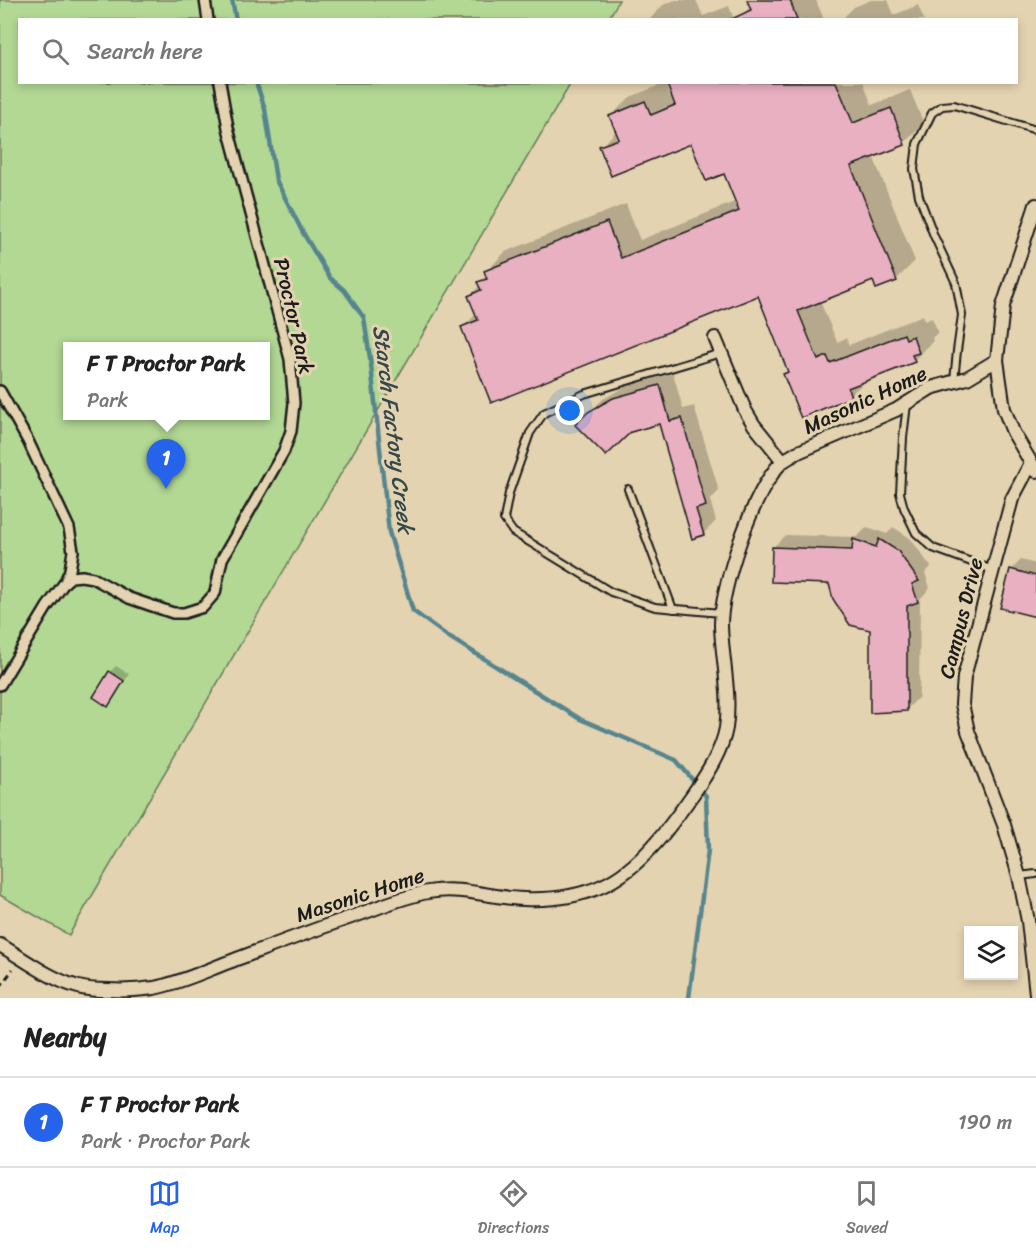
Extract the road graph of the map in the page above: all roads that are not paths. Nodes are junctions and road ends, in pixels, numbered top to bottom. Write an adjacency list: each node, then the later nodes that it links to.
1 (205, 0): 2 (street)
2 (208, 18)
3 (220, 84): 16 (street, Proctor Park)
4 (1036, 130): 9 (lane)
5 (1036, 205): 8 (street)
6 (715, 338): 7 (street)
7 (721, 353): 12 (street); 17 (lane)
8 (998, 360): 9 (street, Masonic Home); 13 (street)
9 (954, 382): 11 (street, Masonic Home)
10 (0, 391): 16 (street)
11 (908, 403): 12 (street, Masonic Home); 15 (lane)
12 (783, 461): 18 (street, Masonic Home)
13 (1033, 467): 15 (street, Campus Drive)
14 (628, 489): 17 (lane)
15 (993, 570): 21 (street, Campus Drive)
16 (65, 582): 19 (street)
17 (673, 609): 18 (lane)
18 (721, 613): 22 (street, Masonic Home)
19 (0, 685)
20 (1036, 874): 21 (lane)
21 (1019, 876): 23 (street, Campus Drive)
22 (0, 945)
23 (1034, 967): 24 (street, Campus Drive)
24 (1036, 994)

